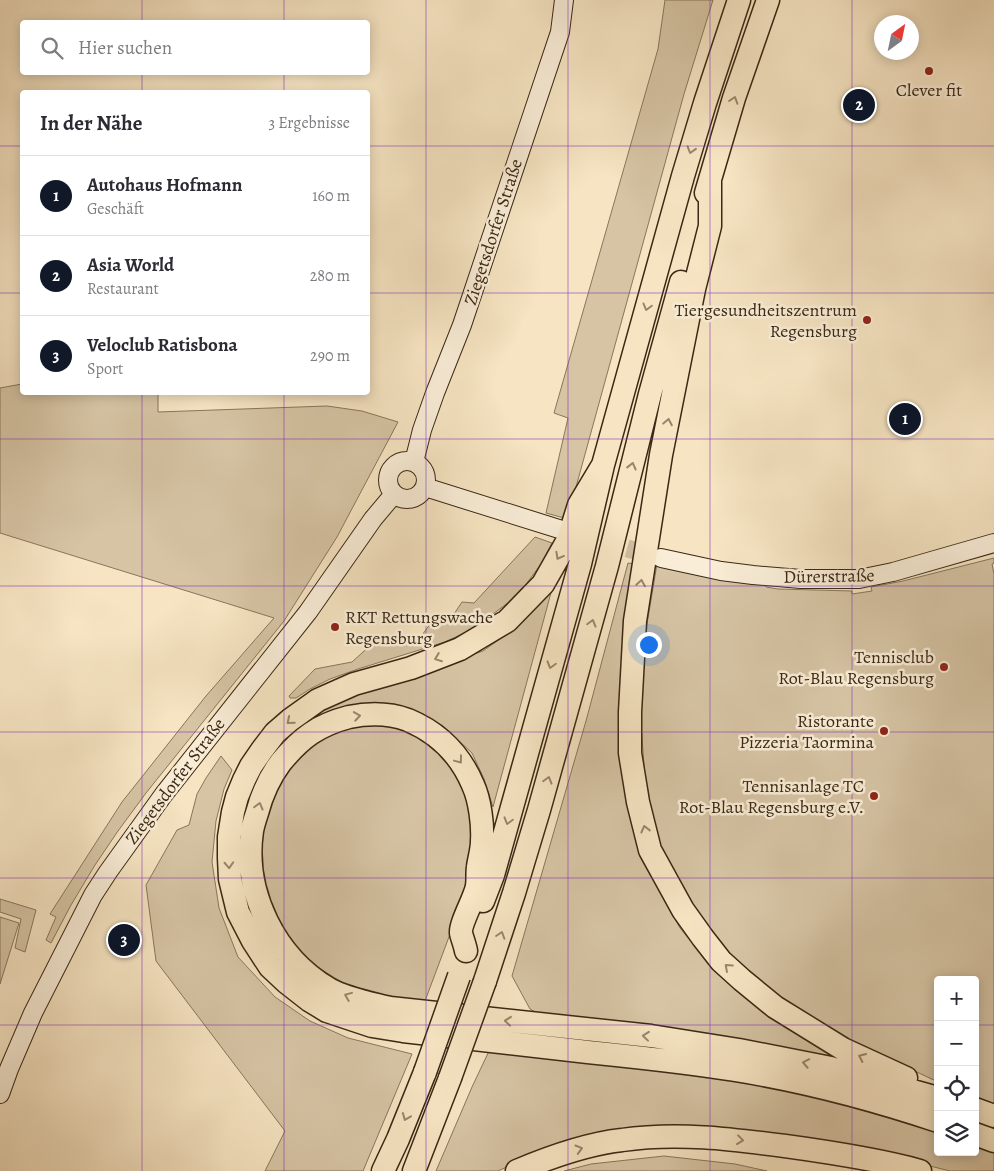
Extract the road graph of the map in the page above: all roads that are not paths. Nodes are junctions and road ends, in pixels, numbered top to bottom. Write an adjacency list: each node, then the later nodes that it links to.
1 (564, 0): 5 (street, Ziegetsdorfer Straße)
2 (739, 0): 6 (highway, one-way to 6)
3 (768, 0): 4 (highway, one-way to 3)
4 (710, 180): 13 (highway, one-way to 4); 22 (highway, one-way to 4, bridge)
5 (414, 462): 7 (street); 8 (street)
6 (603, 465): 12 (highway, one-way to 12); 18 (highway, one-way to 18)
7 (425, 487): 8 (street); 9 (street)
8 (394, 494): 14 (street, Ziegetsdorfer Straße)
9 (559, 529)
10 (994, 543): 11 (street, Dürerstraße)
11 (661, 558)
12 (466, 951): 15 (highway, one-way to 12); 21 (highway, one-way to 21, bridge)
13 (934, 1090)
14 (0, 1094)
15 (934, 1097)
16 (979, 1110): 17 (highway)
17 (994, 1116)
18 (934, 1120)
19 (979, 1135): 20 (highway)
20 (994, 1141)
21 (383, 1171)
22 (414, 1171)
23 (517, 1171): 24 (highway, one-way to 24)
24 (920, 1171)

